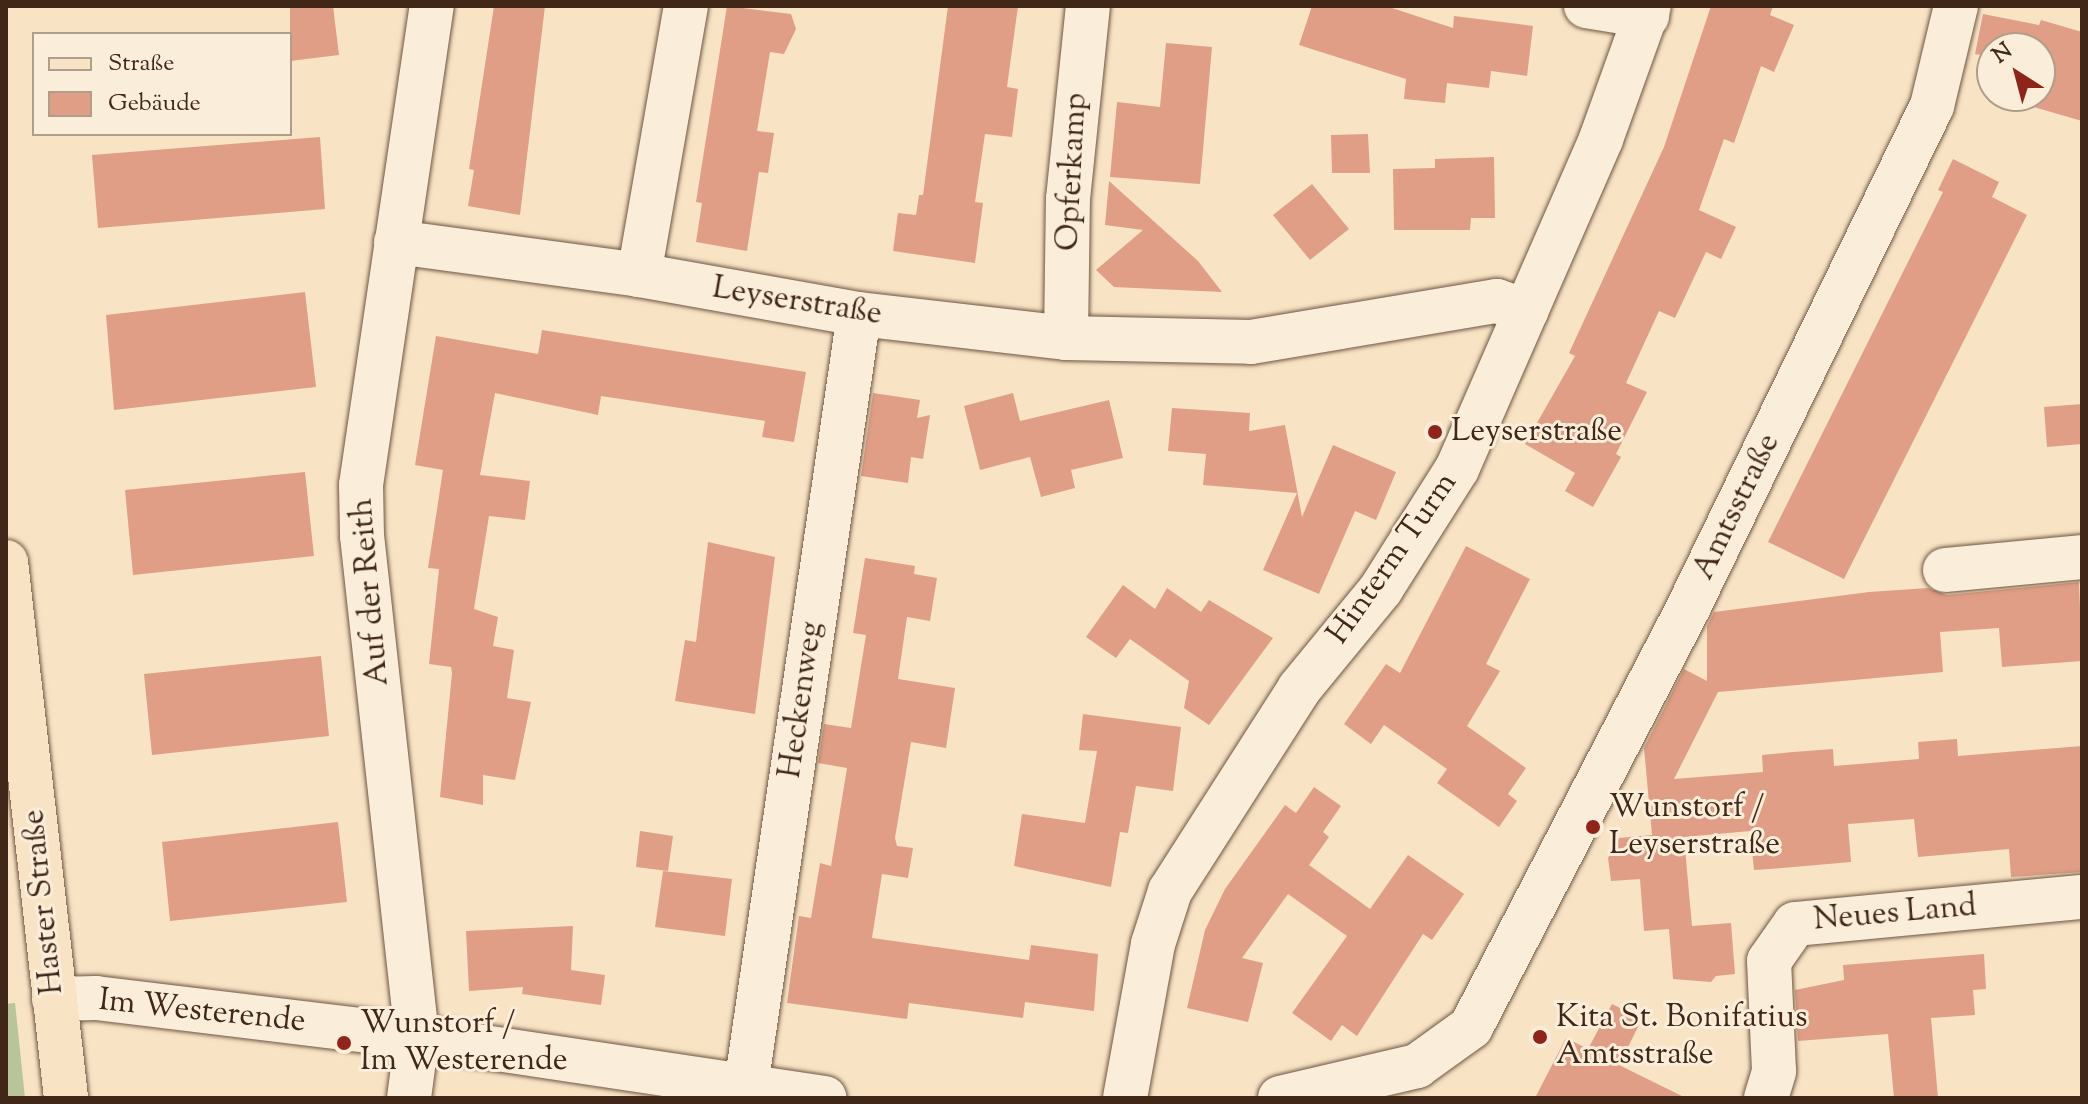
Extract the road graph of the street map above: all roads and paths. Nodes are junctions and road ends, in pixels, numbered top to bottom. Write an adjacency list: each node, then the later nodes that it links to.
1 (432, 6): 7 (street, Auf der Reith)
2 (686, 6): 8 (street)
3 (1088, 6): 11 (street, Opferkamp)
4 (1586, 6): 6 (street)
5 (1956, 6): 18 (street, Amtsstraße)
6 (1648, 11): 9 (street, Hinterm Turm)
7 (396, 242): 8 (street, Leyserstraße); 17 (street, Auf der Reith)
8 (639, 275): 10 (street, Leyserstraße)
9 (1526, 311): 11 (street, Leyserstraße); 23 (street, Hinterm Turm)
10 (859, 314): 11 (street, Leyserstraße); 19 (street, Heckenweg)
11 (1066, 338)
12 (2082, 557): 14 (street)
13 (6, 562): 16 (main road, Haster Straße)
14 (1945, 570)
15 (2082, 897): 25 (street, Neues Land)
16 (54, 999): 17 (street, Im Westerende); 20 (main road, Haster Straße)
17 (417, 1037): 19 (street, Im Westerende); 21 (street, Auf der Reith)
18 (1425, 1082): 24 (street)
19 (746, 1086): 22 (street, Im Westerende)
20 (66, 1098)
21 (409, 1098)
22 (824, 1098)
23 (1125, 1098)
24 (1280, 1098)
25 (1766, 1098)

